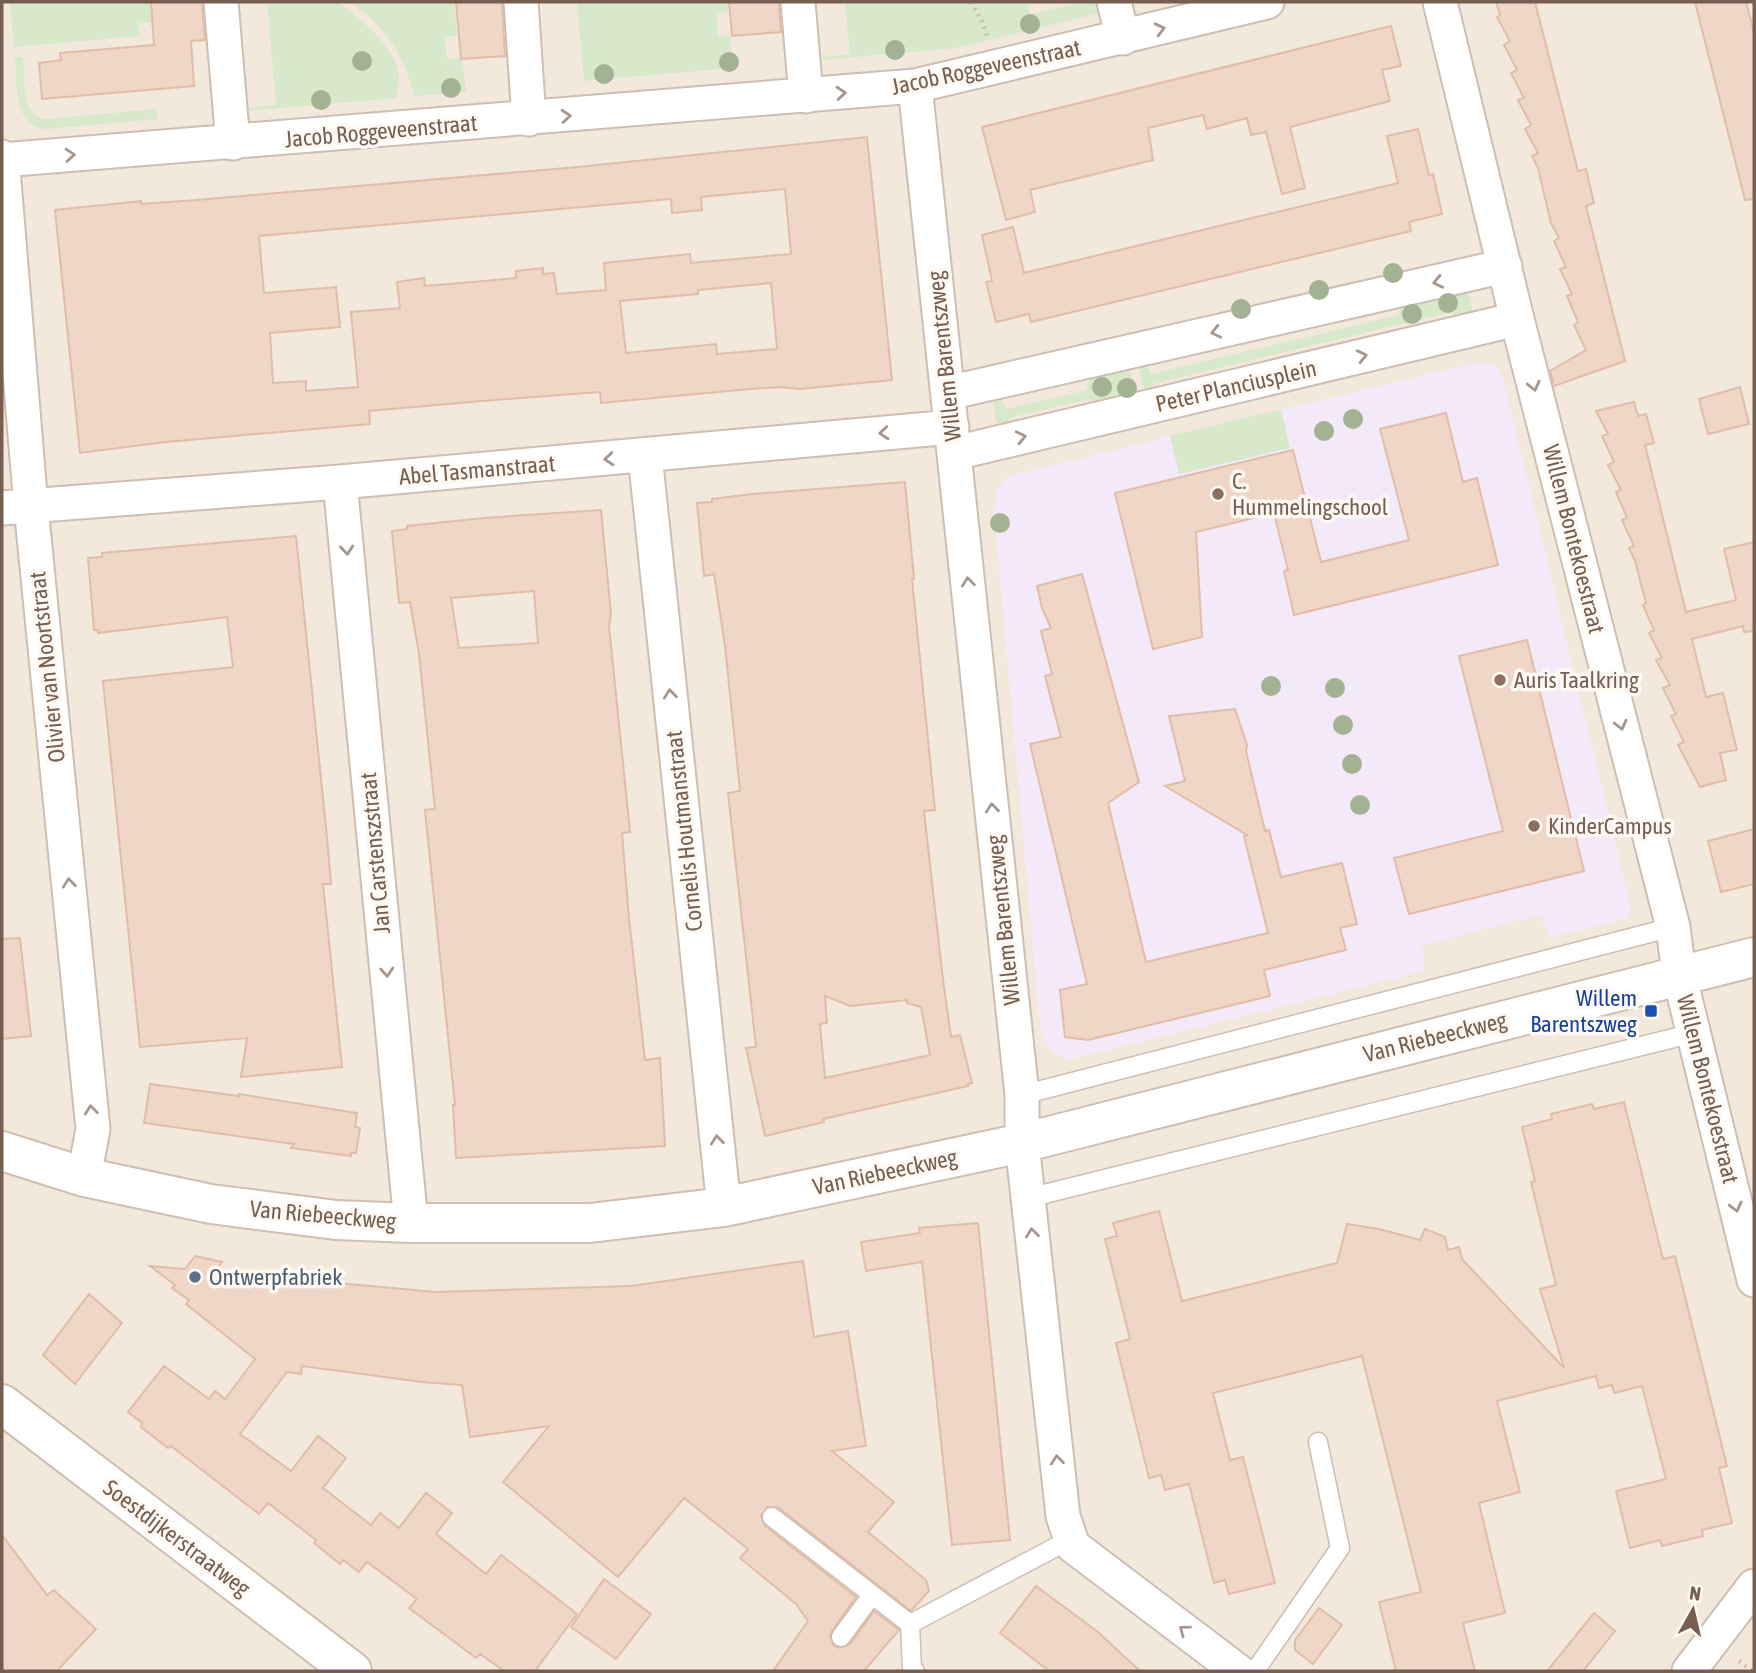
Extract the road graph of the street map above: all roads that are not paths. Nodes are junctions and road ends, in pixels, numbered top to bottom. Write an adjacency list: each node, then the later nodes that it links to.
1 (221, 2): 11 (street)
2 (521, 2): 10 (street)
3 (798, 2): 9 (street)
4 (1114, 2): 7 (street)
5 (1266, 2): 7 (street, Jacob Roggeveenstraat, one-way to 5)
6 (1440, 2): 13 (street, Willem Bontekoestraat)
7 (1123, 38): 8 (street, Jacob Roggeveenstraat)
8 (915, 86): 9 (street, Jacob Roggeveenstraat, one-way to 8); 15 (street, Willem Barentszweg)
9 (806, 96): 10 (street, Jacob Roggeveenstraat, one-way to 9)
10 (529, 119): 11 (street, Jacob Roggeveenstraat)
11 (233, 143): 12 (street, Jacob Roggeveenstraat, one-way to 11)
12 (2, 159): 19 (street, Olivier van Noortstraat)
13 (1504, 267): 14 (street, Willem Bontekoestraat); 15 (street, one-way to 15)
14 (1517, 319): 16 (street, Peter Planciusplein, one-way to 14); 20 (street, Willem Bontekoestraat, one-way to 20)
15 (948, 393): 16 (street, Willem Barentszweg)
16 (954, 440): 17 (street, Abel Tasmanstraat, one-way to 17); 24 (street, Willem Barentszweg, one-way to 16)
17 (645, 456): 18 (street, Abel Tasmanstraat, one-way to 18); 29 (street, Cornelis Houtmanstraat, one-way to 17)
18 (340, 482): 19 (street, Abel Tasmanstraat); 30 (street, Jan Carstenszstraat, one-way to 30)
19 (16, 508): 27 (street, Olivier van Noortstraat, one-way to 19)
20 (1674, 926): 22 (street, Willem Bontekoestraat); 24 (lane)
21 (1754, 957): 22 (street, Van Riebeeckweg)
22 (1679, 974): 23 (street, Willem Bontekoestraat); 25 (street, Van Riebeeckweg)
23 (1694, 1033): 28 (lane); 31 (street, Willem Bontekoestraat, one-way to 31)
24 (1021, 1095): 25 (street, Willem Barentszweg)
25 (1022, 1143): 28 (street, Willem Barentszweg); 29 (street, Van Riebeeckweg)
26 (2, 1151): 27 (street, Van Riebeeckweg)
27 (84, 1177): 30 (street, Van Riebeeckweg)
28 (1028, 1198): 35 (street, Willem Barentszweg, one-way to 28)
29 (724, 1208): 30 (street, Van Riebeeckweg)
30 (411, 1223)
31 (1754, 1280)
32 (2, 1404): 40 (street, Soestdijkerstraatweg)
33 (1318, 1442): 43 (lane)
34 (772, 1517): 37 (lane)
35 (1071, 1539): 38 (lane); 42 (street, one-way to 35)
36 (1754, 1586): 44 (street)
37 (872, 1595): 38 (lane); 39 (lane)
38 (910, 1624): 41 (lane)
39 (841, 1637)
40 (352, 1671)
41 (915, 1671)
42 (1238, 1671)
43 (1255, 1671)
44 (1689, 1671)

